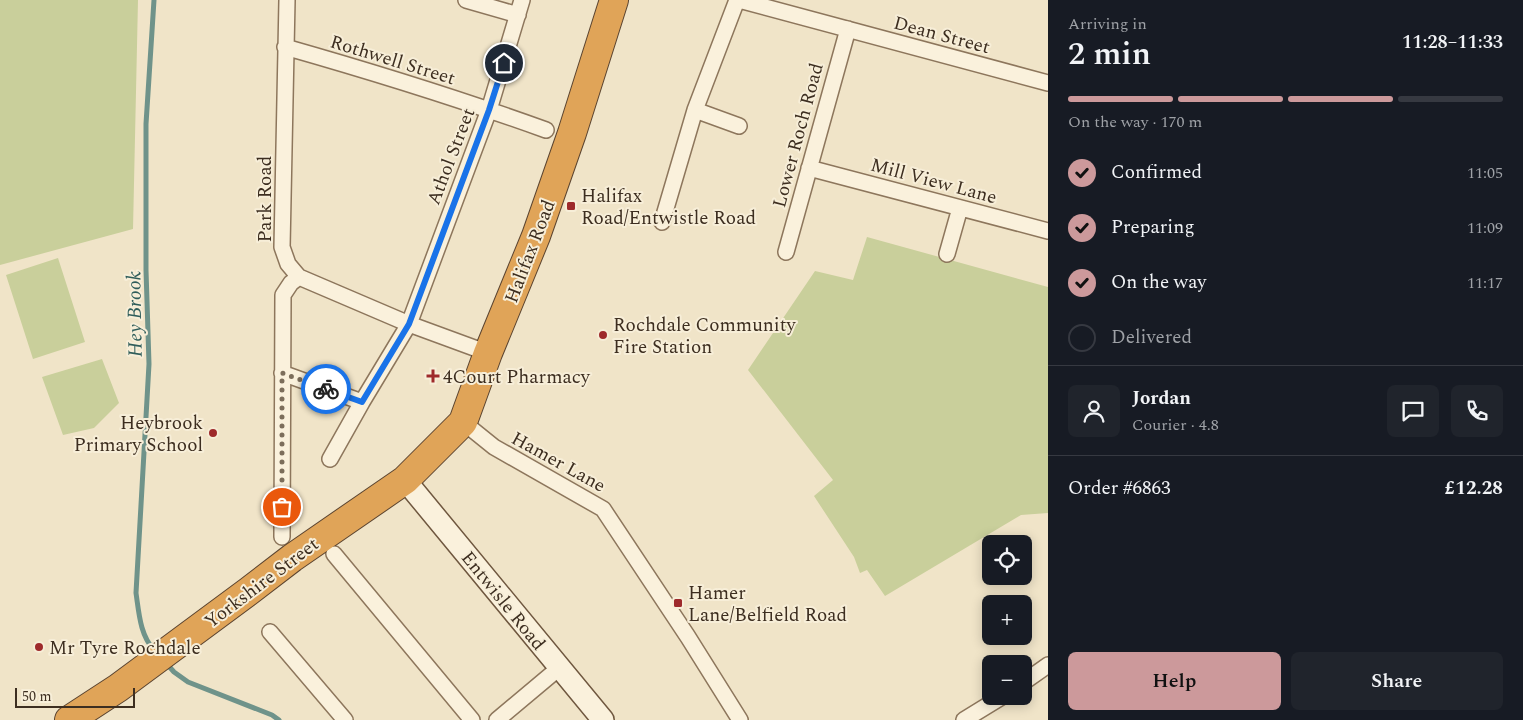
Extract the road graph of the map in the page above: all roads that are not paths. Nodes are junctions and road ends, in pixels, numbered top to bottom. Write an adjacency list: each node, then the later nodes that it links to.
1 (287, 0): 8 (street, Park Road)
2 (466, 0): 6 (street)
3 (522, 0): 6 (street, Athol Street)
4 (614, 0): 22 (highway, Halifax Road)
5 (738, 0): 7 (street, Dean Street); 11 (street)
6 (518, 15): 10 (street, Athol Street)
7 (848, 29): 9 (street, Dean Street); 14 (street, Lower Roch Road)
8 (285, 47): 10 (street, Rothwell Street); 20 (street, Park Road)
9 (1048, 84)
10 (489, 110): 13 (street, Rothwell Street); 21 (street, Athol Street)
11 (695, 110): 12 (street); 16 (street)
12 (739, 126)
13 (546, 130)
14 (809, 168): 15 (street, Mill View Lane); 18 (street, Lower Roch Road)
15 (960, 208): 17 (street, Mill View Lane); 19 (street)
16 (662, 222)
17 (1048, 232)
18 (786, 252)
19 (947, 254)
20 (299, 277): 21 (street); 23 (street)
21 (409, 324): 22 (street); 24 (street, Athol Street)
22 (488, 353): 25 (highway, Halifax Road)
23 (282, 373): 24 (street); 28 (street)
24 (362, 402): 26 (street, Athol Street)
25 (463, 422): 27 (highway, Halifax Road); 40 (street, Hamer Lane)
26 (330, 459)
27 (405, 480): 32 (main road, Entwisle Road); 35 (highway, Yorkshire Street)
28 (282, 537)
29 (334, 554): 37 (street)
30 (270, 632): 36 (street)
31 (1048, 665): 33 (street)
32 (559, 668): 38 (street); 39 (main road, Entwisle Road)
33 (1032, 676)
34 (988, 705): 41 (street)
35 (69, 720)
36 (345, 720)
37 (472, 720)
38 (497, 720)
39 (603, 720)
40 (740, 720)
41 (964, 720)

